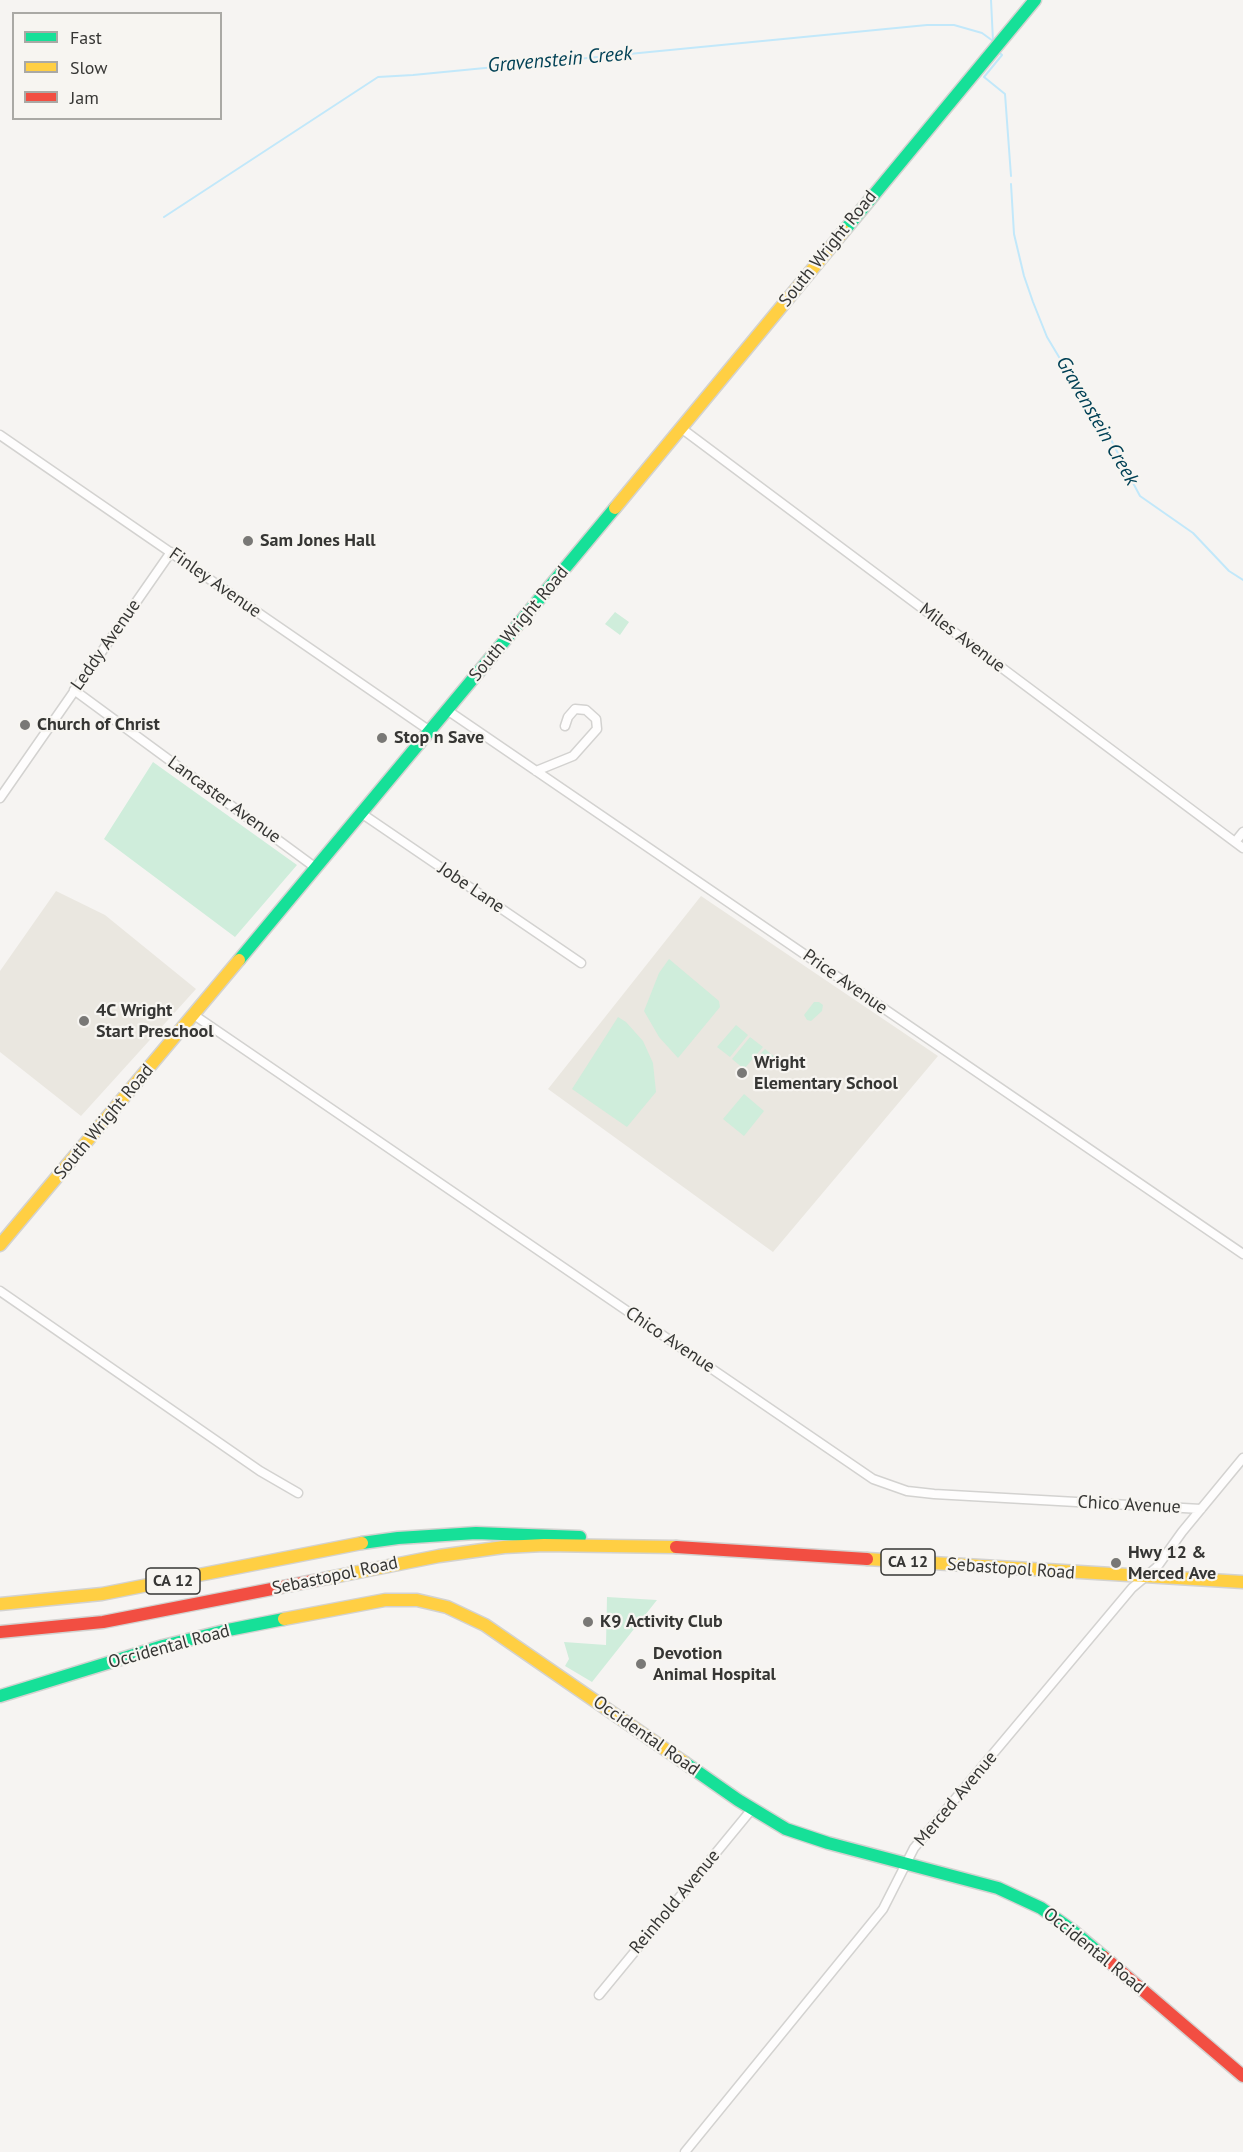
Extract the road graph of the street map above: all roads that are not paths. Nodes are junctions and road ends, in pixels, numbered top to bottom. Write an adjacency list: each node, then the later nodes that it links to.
1 (1035, 0): 2 (main road, South Wright Road)
2 (681, 428): 6 (main road, South Wright Road); 13 (street, Miles Avenue)
3 (0, 435): 4 (street, Finley Avenue)
4 (171, 552): 5 (street, Leddy Avenue); 8 (street, Finley Avenue)
5 (74, 690): 10 (street, Leddy Avenue); 15 (street, Lancaster Avenue)
6 (447, 710): 8 (main road, South Wright Road); 9 (street, Price Avenue)
7 (565, 726): 9 (street)
8 (430, 731): 11 (main road, South Wright Road)
9 (536, 771): 19 (street, Price Avenue)
10 (0, 798)
11 (362, 813): 15 (main road, South Wright Road); 16 (street, Jobe Lane)
12 (1243, 831): 13 (street)
13 (1235, 842): 14 (street, Miles Avenue)
14 (1243, 848)
15 (316, 868): 17 (main road, South Wright Road)
16 (581, 963)
17 (194, 1015): 18 (main road, South Wright Road); 23 (street, Chico Avenue)
18 (0, 1245)
19 (1243, 1254)
20 (0, 1291): 22 (street)
21 (1243, 1458): 23 (street, Merced Avenue)
22 (298, 1493)
23 (1201, 1509): 25 (street, Merced Avenue)
24 (672, 1546): 25 (main road, Sebastopol Road / CA 12); 27 (main road, Sebastopol Road / CA 12); 28 (main road, Sebastopol Road / CA 12)
25 (1144, 1577): 26 (main road, Sebastopol Road / CA 12); 31 (street, Merced Avenue)
26 (1243, 1582)
27 (0, 1604)
28 (0, 1632)
29 (0, 1696): 30 (main road, Occidental Road)
30 (752, 1809): 31 (main road, Occidental Road); 32 (street, Reinhold Avenue)
31 (906, 1864): 33 (main road, Occidental Road); 34 (street, Merced Avenue)
32 (598, 1995)
33 (1243, 2076)
34 (685, 2152)

